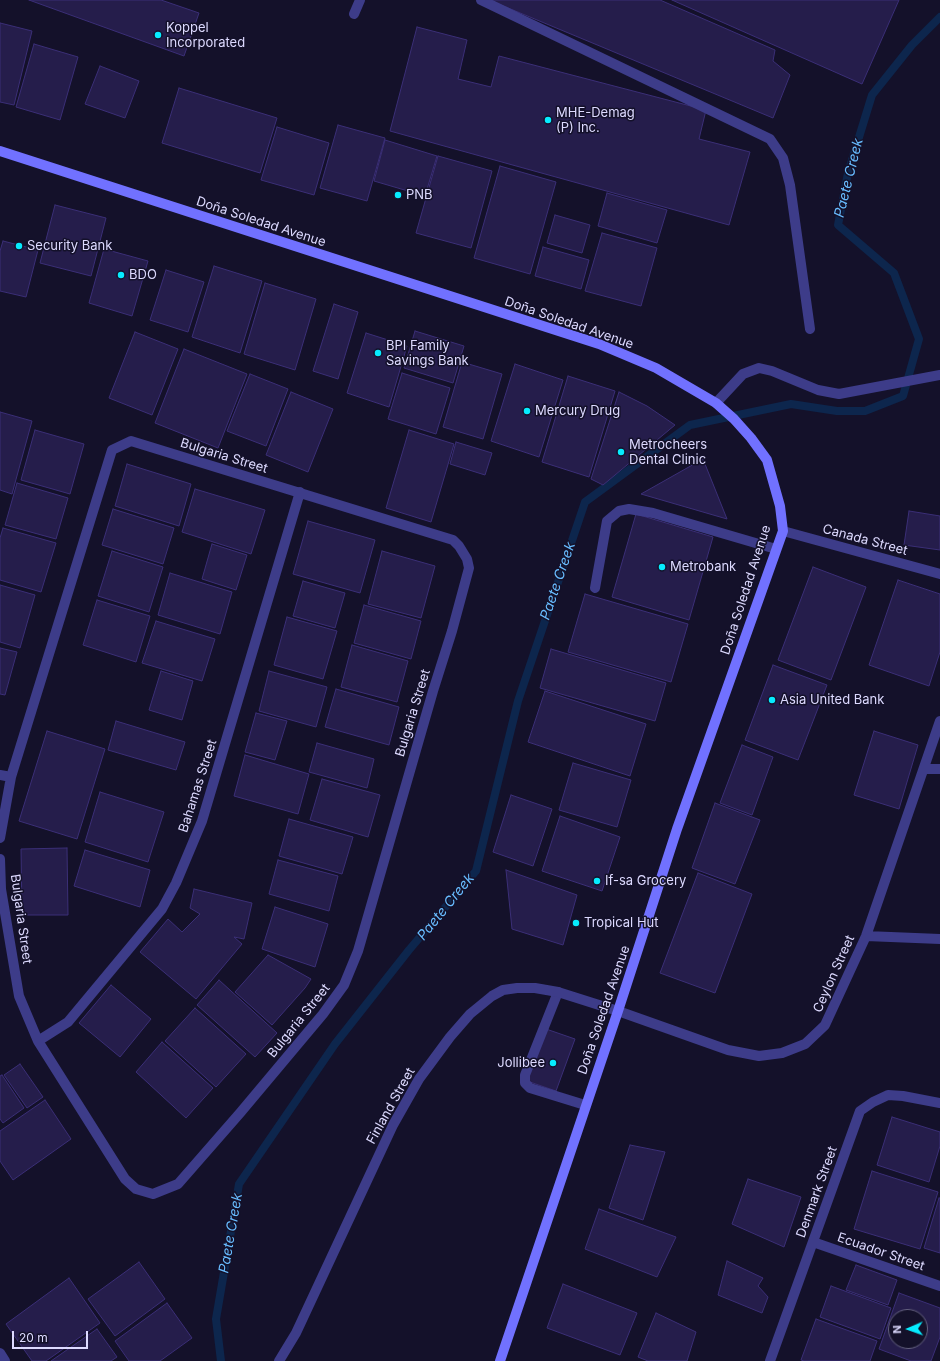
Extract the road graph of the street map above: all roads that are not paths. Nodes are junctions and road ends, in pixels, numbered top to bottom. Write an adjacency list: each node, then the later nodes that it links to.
1 (360, 0): 3 (street)
2 (481, 0): 5 (street)
3 (354, 14)
4 (0, 151): 7 (main road, Doña Soledad Avenue)
5 (810, 328)
6 (940, 375): 7 (street)
7 (718, 405): 9 (main road, Doña Soledad Avenue)
8 (300, 492): 17 (street, Bulgaria Street); 24 (street, Bahamas Street); 24 (street, Bulgaria Street)
9 (783, 531): 10 (main road, Doña Soledad Avenue); 11 (street, Canada Street)
10 (776, 549): 12 (street); 23 (main road, Doña Soledad Avenue)
11 (940, 574)
12 (594, 588)
13 (940, 721): 14 (street, Ceylon Street)
14 (924, 769): 15 (street); 20 (street, Ceylon Street)
15 (940, 769)
16 (0, 775): 17 (street)
17 (11, 778): 18 (street, Bulgaria Street)
18 (0, 838)
19 (0, 859): 24 (street, Bulgaria Street)
20 (866, 936): 21 (street); 23 (street, Ceylon Street)
21 (940, 939)
22 (558, 992): 23 (street, Finland Street); 26 (street); 31 (street, Finland Street)
23 (618, 1011): 26 (main road, Doña Soledad Avenue)
24 (38, 1041)
25 (940, 1103): 27 (street, Denmark Street)
26 (585, 1105): 32 (main road, Doña Soledad Avenue)
27 (813, 1242): 28 (street, Ecuador Street); 33 (street, Denmark Street)
28 (940, 1286)
29 (0, 1353): 30 (street)
30 (5, 1361)
31 (279, 1361)
32 (500, 1361)
33 (770, 1361)

